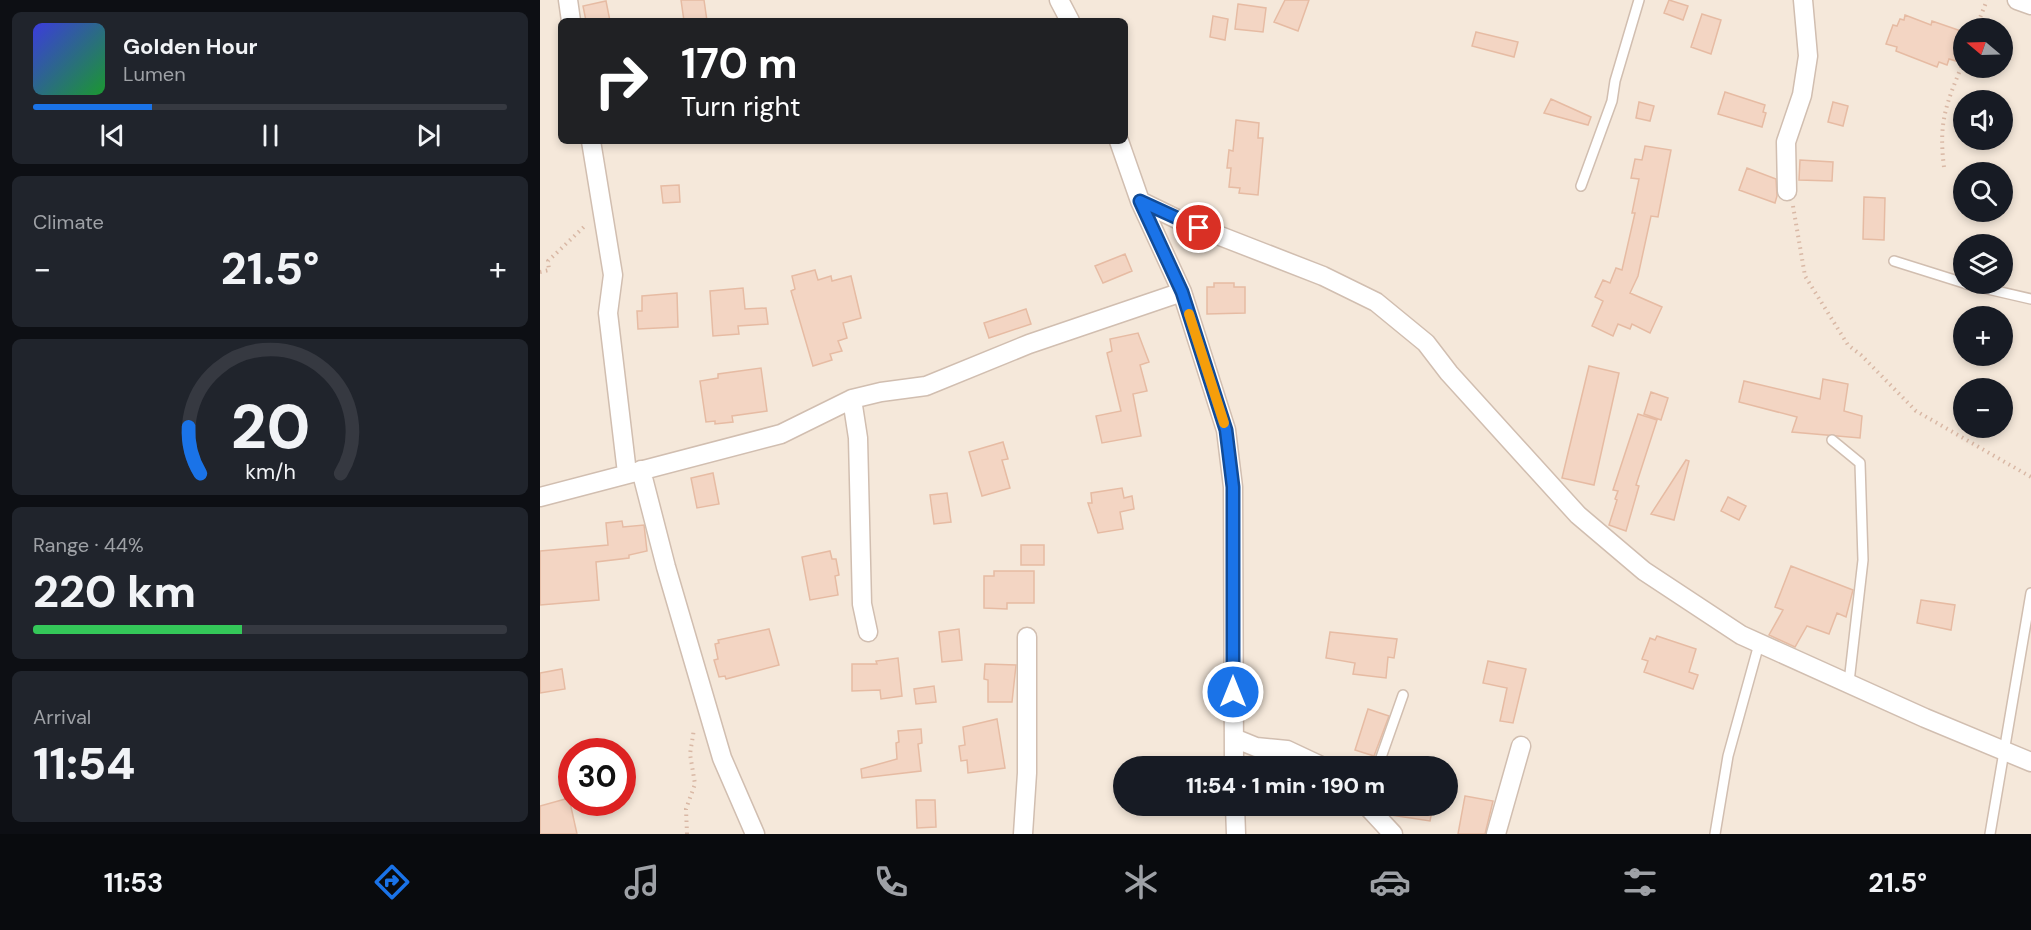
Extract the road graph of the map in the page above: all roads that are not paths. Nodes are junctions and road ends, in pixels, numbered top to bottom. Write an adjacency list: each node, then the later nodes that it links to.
1 (568, 0): 7 (street)
2 (1059, 0): 8 (street)
3 (1639, 0): 11 (lane)
4 (1803, 0): 12 (street)
5 (2017, 0): 6 (street)
6 (2031, 4)
7 (571, 18)
8 (1068, 18)
9 (591, 144): 21 (street)
10 (1120, 144): 13 (street)
11 (1581, 186)
12 (1787, 191)
13 (1140, 201): 16 (street); 26 (street)
14 (1894, 261): 15 (lane)
15 (1953, 279)
16 (1182, 292): 19 (street); 29 (street)
17 (2010, 294): 18 (lane)
18 (2031, 299)
19 (852, 399): 21 (street); 24 (street)
20 (1832, 440): 27 (lane)
21 (634, 471): 22 (street); 38 (street)
22 (540, 497)
23 (2031, 593): 31 (lane)
24 (868, 632)
25 (1027, 637): 39 (street)
26 (1759, 644): 27 (street); 43 (lane)
27 (1849, 682): 31 (street)
28 (1403, 695): 34 (lane)
29 (1234, 738): 32 (street); 33 (street)
30 (1521, 746): 42 (street)
31 (2006, 751): 35 (street); 44 (lane)
32 (1234, 756)
33 (1300, 756)
34 (1382, 756)
35 (2031, 762)
36 (1235, 816): 40 (street)
37 (1376, 816): 41 (street)
38 (756, 834)
39 (1023, 834)
40 (1236, 834)
41 (1393, 834)
42 (1496, 834)
43 (1715, 834)
44 (1990, 834)

